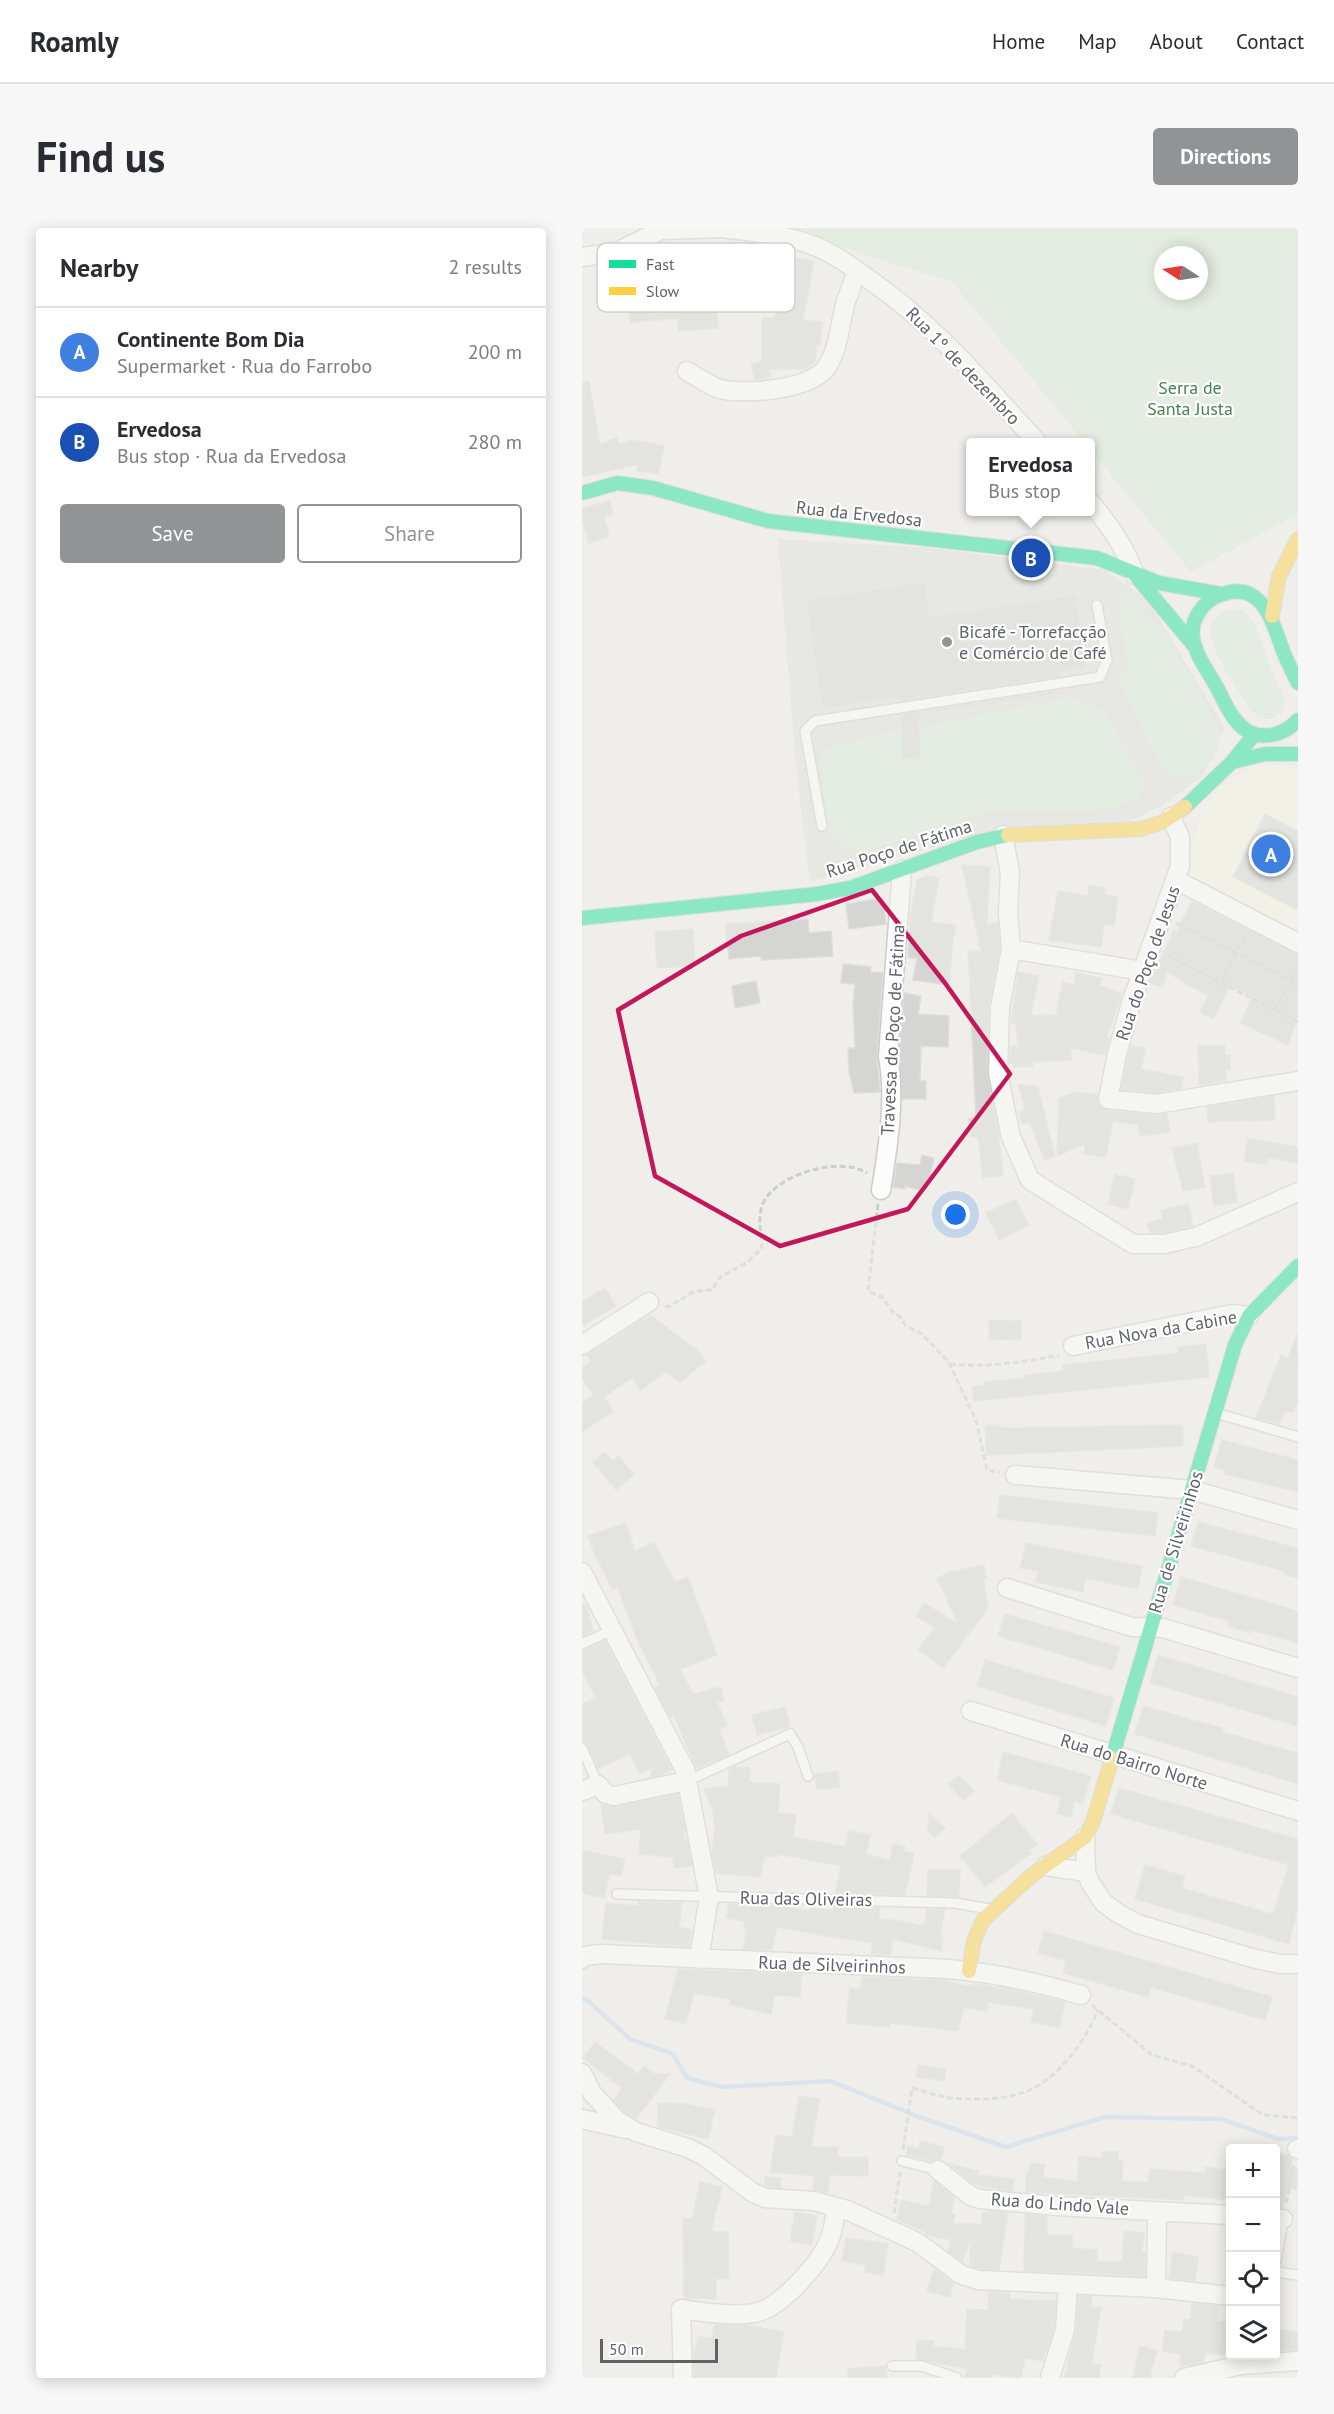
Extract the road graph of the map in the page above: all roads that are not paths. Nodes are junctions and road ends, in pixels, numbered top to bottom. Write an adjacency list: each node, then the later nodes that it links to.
1 (721, 228): 2 (street, Rua 1º de dezembro); 5 (street, Rua 1º de dezembro)
2 (635, 243)
3 (597, 255): 4 (street, Rua 1º de dezembro)
4 (582, 257)
5 (857, 271): 6 (street); 7 (street, Rua 1º de dezembro)
6 (687, 371)
7 (1033, 438)
8 (582, 493): 11 (street, Rua da Ervedosa)
9 (1095, 509): 11 (street)
10 (1297, 541): 12 (street); 15 (street)
11 (1135, 575): 13 (street, Rua da Ervedosa); 16 (street, Rua da Ervedosa)
12 (1242, 592): 13 (street, Rua da Ervedosa); 15 (street)
13 (1221, 594): 16 (street)
14 (1097, 605): 27 (lane)
15 (1272, 616): 17 (street)
16 (1196, 648): 18 (street, Rua da Ervedosa)
17 (1298, 684)
18 (1225, 700): 20 (street); 21 (street, Rua da Ervedosa)
19 (1298, 720): 22 (street)
20 (1228, 731)
21 (1254, 735): 22 (street); 25 (street, Rua Poço de Fátima)
22 (1274, 736): 23 (street)
23 (1298, 743)
24 (1298, 754): 25 (street)
25 (1229, 756): 26 (street, Rua Poço de Fátima)
26 (1171, 817): 28 (street, Rua Poço de Fátima); 30 (street, Rua do Poço de Jesus)
27 (822, 826)
28 (1003, 835): 29 (street, Rua Poço de Fátima); 33 (street)
29 (902, 870): 31 (street, Rua Poço de Fátima); 36 (street, Travessa do Poço de Fátima)
30 (1176, 880): 32 (street); 34 (street, Rua do Poço de Jesus)
31 (582, 918)
32 (1298, 943)
33 (1011, 949): 34 (street); 37 (street)
34 (1142, 971): 35 (street, Rua do Poço de Jesus)
35 (1298, 1081)
36 (881, 1190)
37 (1298, 1192)
38 (1298, 1266): 40 (street, Rua de Silveirinhos)
39 (649, 1302): 41 (street)
40 (1249, 1316): 42 (street, Rua Nova da Cabine); 43 (street, Rua de Silveirinhos)
41 (582, 1345)
42 (1073, 1346)
43 (1214, 1413): 44 (lane); 46 (street, Rua de Silveirinhos)
44 (1298, 1437)
45 (1015, 1475): 46 (street)
46 (1192, 1490): 47 (street); 50 (street, Rua de Silveirinhos)
47 (1298, 1520)
48 (582, 1572): 51 (street)
49 (1007, 1588): 50 (street)
50 (1150, 1628): 53 (street); 56 (street, Rua de Silveirinhos)
51 (612, 1630): 52 (lane); 58 (street)
52 (582, 1644)
53 (1298, 1668)
54 (971, 1712): 56 (street, Rua do Bairro Norte)
55 (582, 1748): 59 (lane)
56 (1113, 1756): 60 (street, Rua do Bairro Norte); 61 (street, Rua de Silveirinhos)
57 (808, 1776): 58 (lane)
58 (687, 1781): 59 (street); 65 (street)
59 (590, 1788)
60 (1298, 1811)
61 (1085, 1837): 62 (street); 63 (street)
62 (1046, 1866): 63 (street); 66 (street)
63 (1086, 1872): 69 (street)
64 (617, 1894): 65 (lane, Rua das Oliveiras)
65 (709, 1897): 66 (lane, Rua das Oliveiras); 68 (street)
66 (995, 1910): 70 (street)
67 (582, 1959): 68 (street, Rua de Silveirinhos)
68 (699, 1959): 70 (street, Rua de Silveirinhos)
69 (1298, 1964)
70 (969, 1971): 71 (street, Rua de Silveirinhos)
71 (1081, 1995)
72 (582, 2073): 74 (street)
73 (582, 2119): 74 (street)
74 (636, 2132): 77 (street)
75 (902, 2161): 76 (lane, Rua do Lindo Vale)
76 (938, 2170): 78 (street, Rua do Lindo Vale)
77 (836, 2207): 82 (street); 87 (street)
78 (1157, 2211): 79 (street, Rua do Lindo Vale); 83 (street)
79 (1226, 2216)
80 (1280, 2273): 81 (lane)
81 (1298, 2275)
82 (1066, 2284): 83 (street); 89 (street)
83 (1156, 2289): 84 (street)
84 (1226, 2296)
85 (1298, 2361): 90 (street)
86 (892, 2366): 88 (lane)
87 (683, 2378)
88 (957, 2378)
89 (1050, 2378)
90 (1184, 2378)

